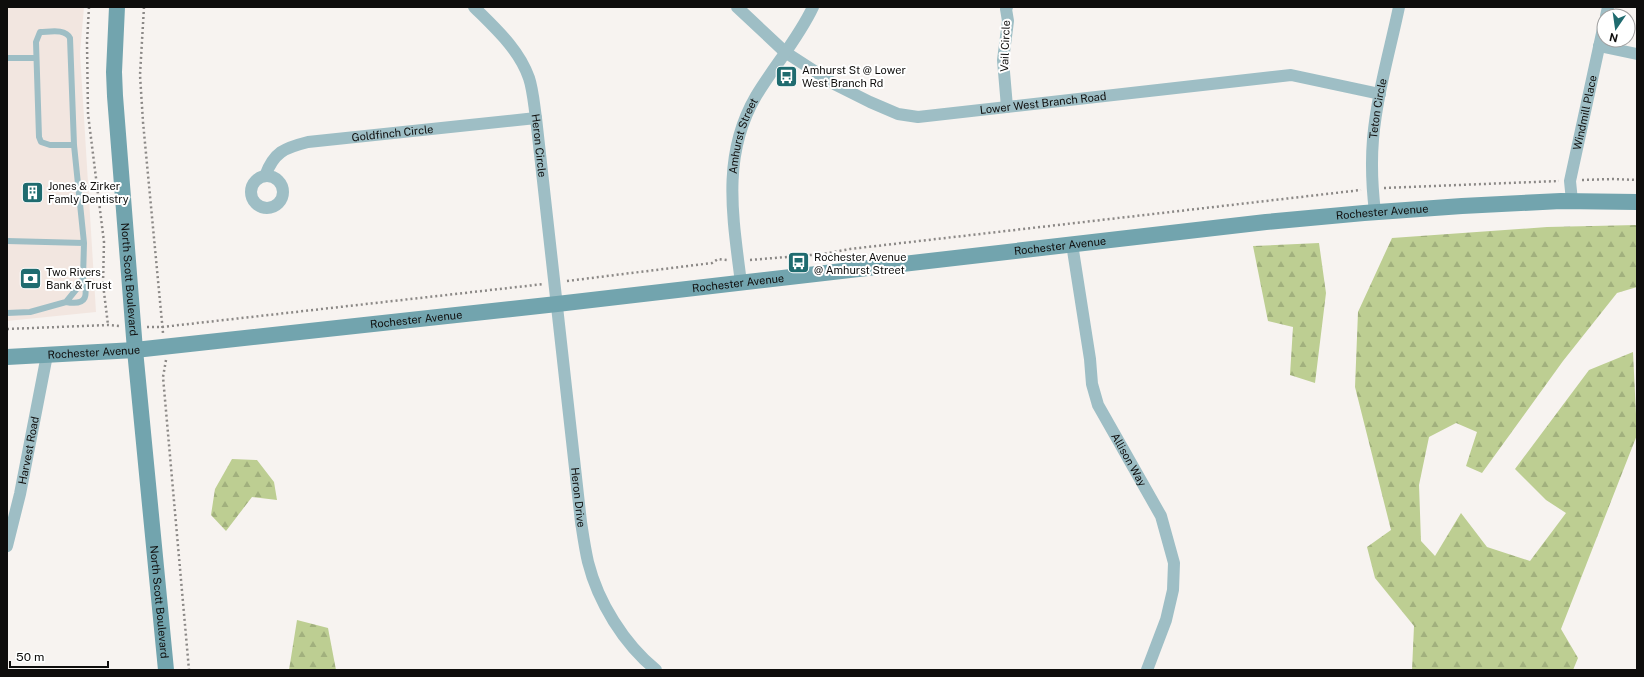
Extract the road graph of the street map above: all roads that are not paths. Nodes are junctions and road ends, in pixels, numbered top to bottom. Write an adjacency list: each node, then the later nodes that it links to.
1 (117, 7): 29 (main road, North Scott Boulevard)
2 (474, 7): 15 (street, Heron Circle)
3 (738, 7): 9 (street, Lower West Branch Road)
4 (813, 7): 9 (street, Amhurst Street)
5 (1399, 7): 13 (street, Teton Circle)
6 (1004, 8): 14 (street, Vail Circle)
7 (1599, 48): 18 (street, Windmill Place)
8 (1608, 48): 10 (street)
9 (785, 52): 14 (street, Lower West Branch Road); 25 (street, Amhurst Street)
10 (1637, 54)
11 (7, 58): 12 (lane)
12 (36, 58): 16 (lane); 16 (lane)
13 (1380, 94): 14 (street, Lower West Branch Road); 20 (street, Teton Circle)
14 (1008, 107)
15 (536, 118): 17 (street, Goldfinch Circle); 27 (street, Heron Circle)
16 (74, 145): 22 (lane)
17 (265, 176)
18 (1572, 201): 19 (main road, Rochester Avenue); 20 (main road, Rochester Avenue)
19 (1637, 202)
20 (1375, 212): 23 (main road, Rochester Avenue)
21 (7, 241): 22 (lane)
22 (84, 243): 24 (lane)
23 (1072, 244): 25 (main road, Rochester Avenue); 35 (street, Allison Way)
24 (83, 278): 26 (lane); 26 (lane)
25 (741, 283): 27 (main road, Rochester Avenue)
26 (66, 302): 28 (lane)
27 (557, 304): 29 (main road, Rochester Avenue); 34 (street, Heron Drive)
28 (7, 313)
29 (135, 350): 30 (main road, Rochester Avenue); 33 (main road, North Scott Boulevard)
30 (47, 355): 31 (main road, Rochester Avenue); 32 (street, Harvest Road)
31 (7, 358)
32 (7, 546)
33 (166, 670)
34 (656, 670)
35 (1147, 670)

